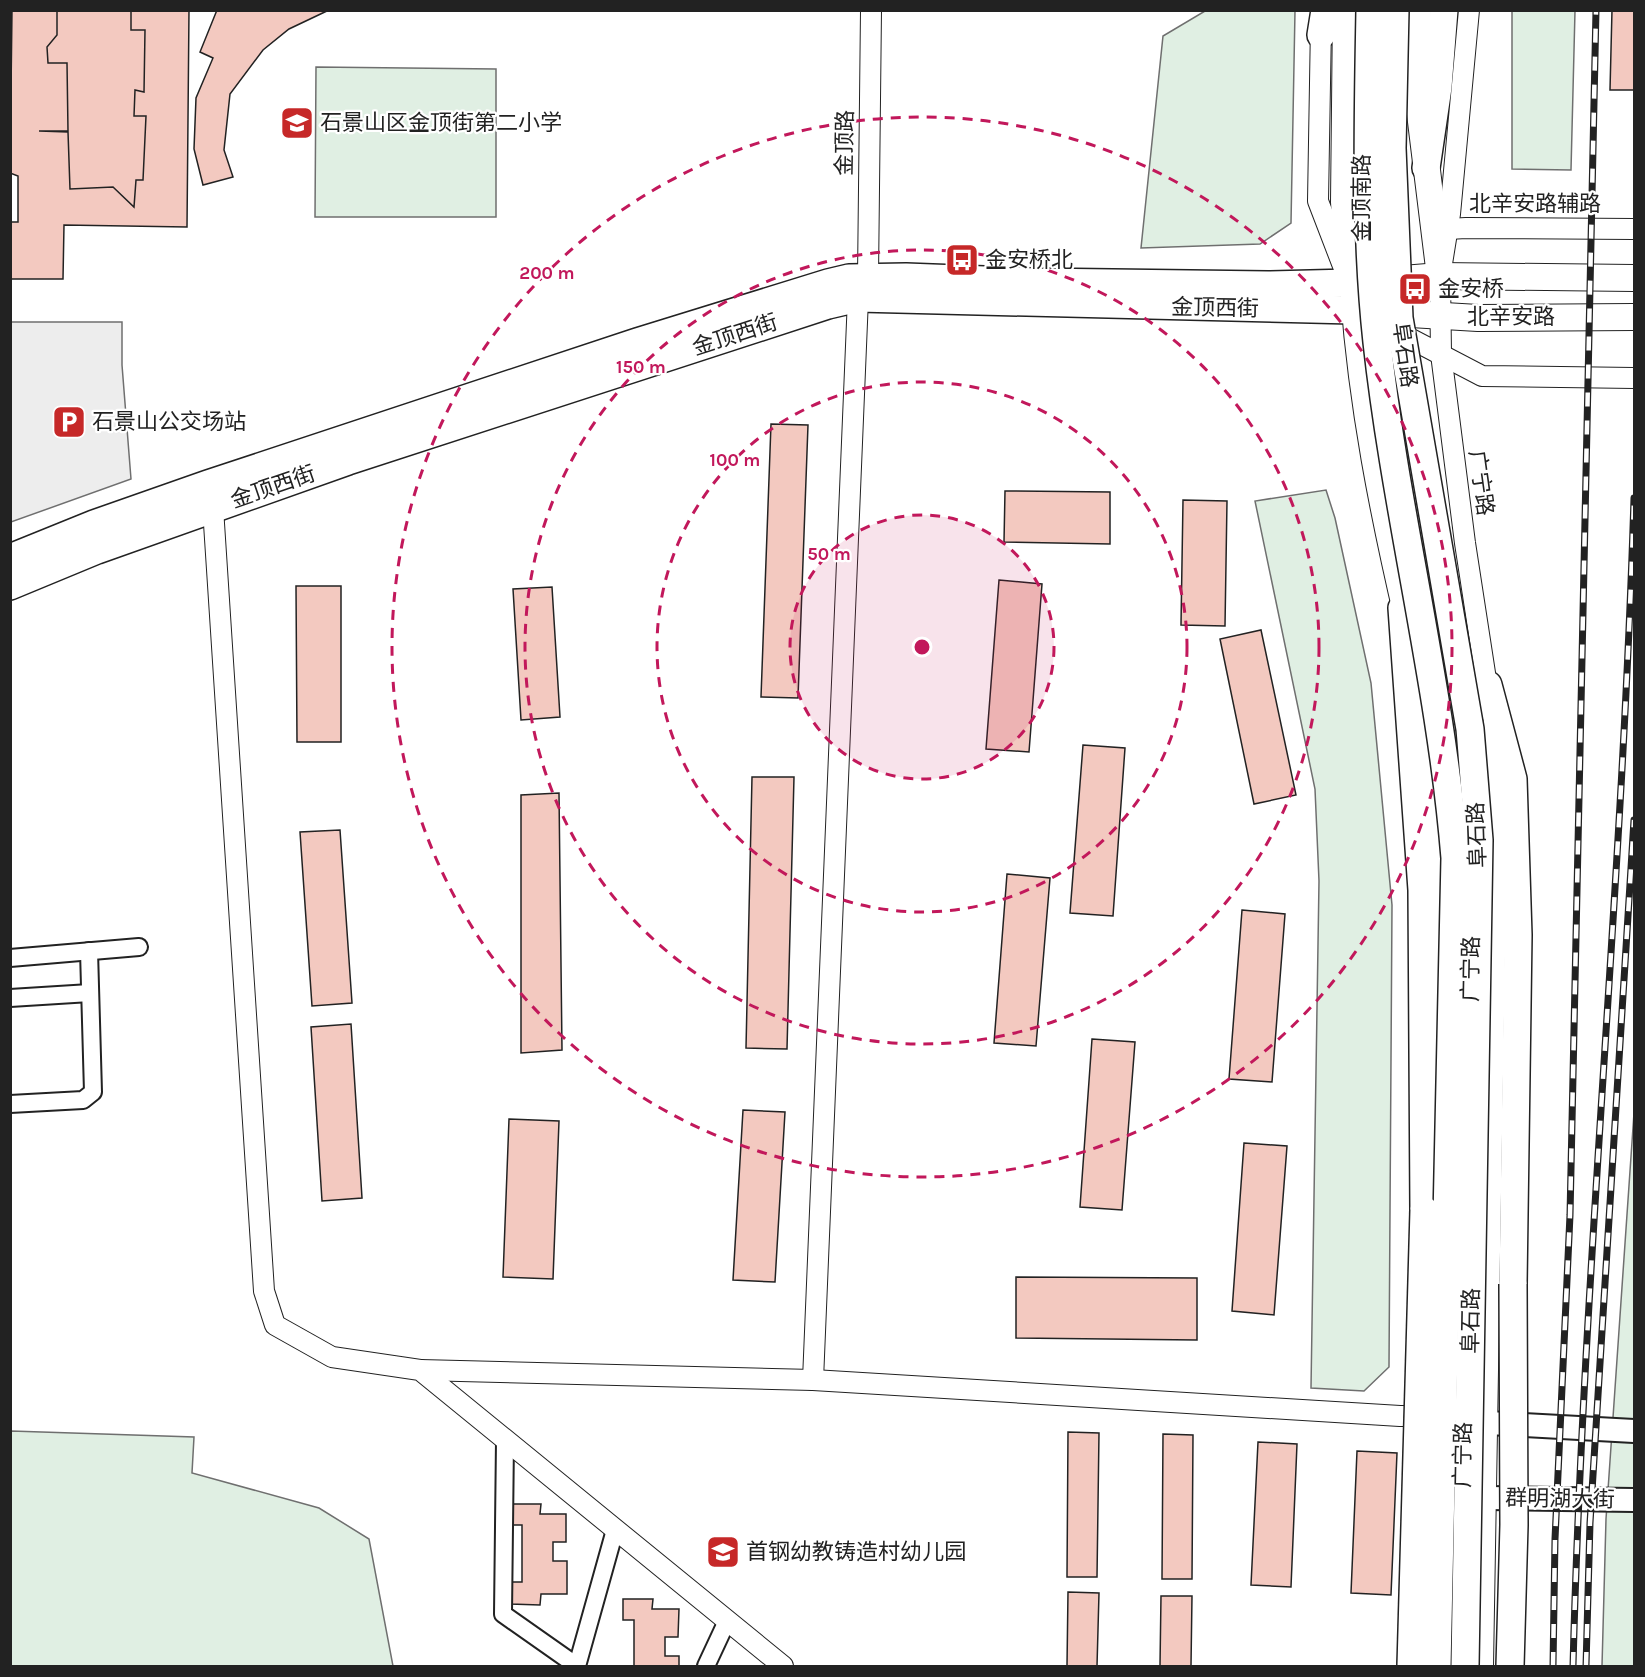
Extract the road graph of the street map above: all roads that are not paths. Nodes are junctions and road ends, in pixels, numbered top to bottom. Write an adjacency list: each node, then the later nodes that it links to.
1 (871, 10): 14 (street, 金顶路)
2 (1370, 10): 46 (highway, 阜石路, bridge)
3 (1395, 10): 47 (highway, 阜石路, bridge)
4 (1418, 10): 8 (main road)
5 (1444, 10): 8 (highway)
6 (1469, 10): 10 (street)
7 (1338, 16): 13 (main road, 金顶南路); 13 (street, 金顶南路)
8 (1426, 168): 10 (main road)
9 (1635, 229): 10 (street, 北辛安路辅路)
10 (1442, 232): 11 (main road)
11 (1440, 276): 12 (main road, 北辛安路); 13 (main road, 北辛安路); 16 (street, 广宁路)
12 (1635, 278)
13 (1350, 283): 14 (highway, 金顶西街); 15 (street, 广宁路)
14 (863, 288): 15 (highway, 金顶西街); 20 (highway, 金顶西街); 21 (highway, 金顶西街); 32 (street, 金顶路)
15 (1352, 310): 16 (main road, 北辛安路); 18 (street); 23 (street, 广宁路)
16 (1441, 316): 17 (main road, 北辛安路); 18 (street, 广宁路)
17 (1635, 317)
18 (1441, 354): 19 (street); 24 (street, 广宁路)
19 (1635, 378)
20 (213, 508): 22 (highway, 金顶西街); 31 (street)
21 (10, 558)
22 (10, 586)
23 (1402, 608): 33 (street, 广宁路); 44 (highway, bridge)
24 (1488, 685): 34 (street, 广宁路); 49 (highway, bridge)
25 (139, 947): 26 (street)
26 (89, 951): 27 (street); 28 (street)
27 (10, 958)
28 (90, 993): 29 (street); 30 (street)
29 (10, 998)
30 (10, 1104)
31 (420, 1370): 32 (street); 36 (street)
32 (813, 1380): 33 (street)
33 (1427, 1416): 45 (street, 广宁路)
34 (1488, 1423): 35 (main road); 37 (street, 广宁路)
35 (1635, 1431)
36 (505, 1440): 39 (street); 41 (street)
37 (1486, 1498): 38 (main road, 群明湖大街); 48 (street, 广宁路)
38 (1635, 1500)
39 (615, 1530): 40 (street); 41 (street)
40 (727, 1621): 42 (street); 43 (street)
41 (577, 1666)
42 (706, 1666)
43 (783, 1666)
44 (1411, 1666)
45 (1420, 1666)
46 (1437, 1666)
47 (1465, 1666)
48 (1483, 1666)
49 (1510, 1666)

